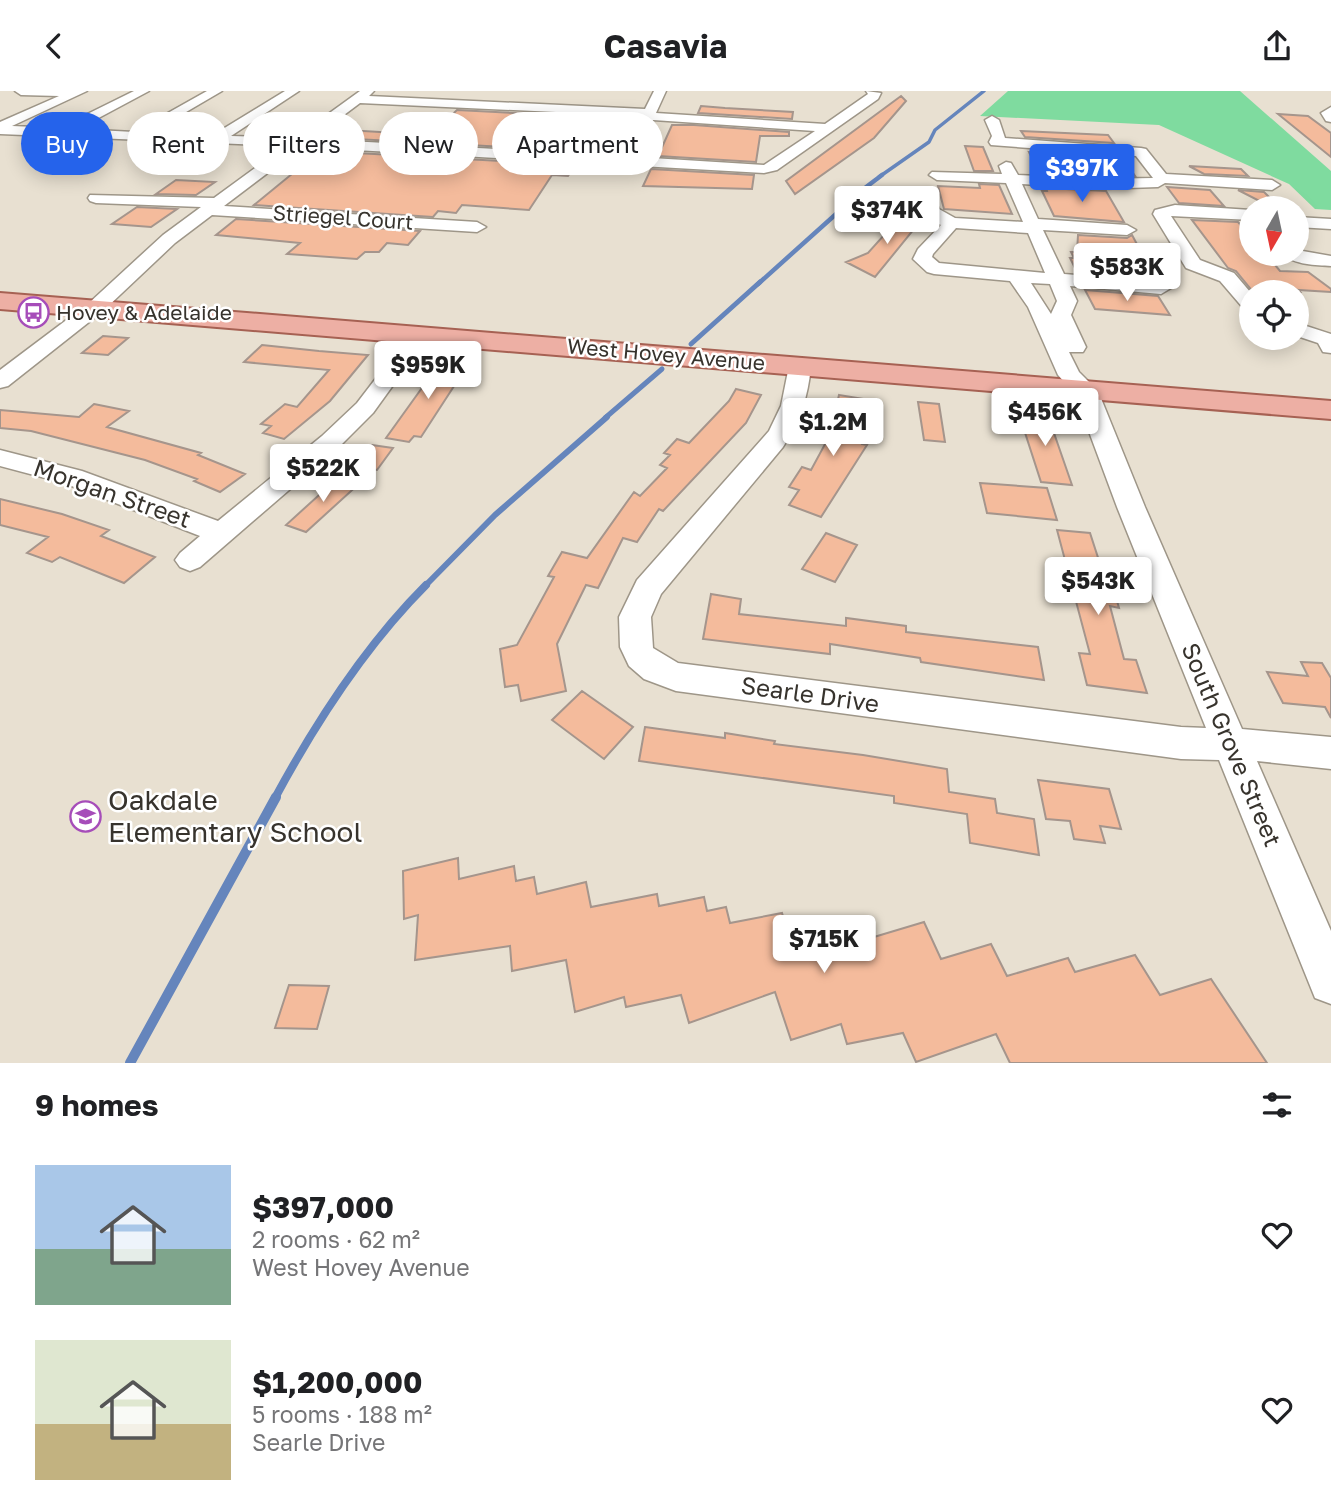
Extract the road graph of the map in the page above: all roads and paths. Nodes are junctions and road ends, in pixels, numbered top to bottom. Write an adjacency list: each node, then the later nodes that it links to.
1 (21, 91): 6 (street)
2 (144, 91): 11 (street)
3 (216, 91): 12 (street)
4 (293, 91): 19 (street)
5 (873, 91): 16 (street)
6 (79, 92): 17 (street)
7 (363, 95): 9 (street); 13 (street)
8 (604, 97): 9 (street)
9 (654, 105): 16 (street)
10 (1331, 111): 14 (street)
11 (102, 112)
12 (178, 112)
13 (340, 112)
14 (1331, 118)
15 (992, 120): 20 (street)
16 (828, 128): 23 (street)
17 (0, 129): 18 (street)
18 (21, 130)
19 (229, 131)
20 (996, 142): 26 (street); 27 (street)
21 (365, 148): 22 (street)
22 (492, 154)
23 (663, 163)
24 (255, 175): 31 (street)
25 (937, 175): 27 (street)
26 (1161, 178): 27 (street); 28 (street)
27 (1011, 179): 36 (street)
28 (1272, 185)
29 (924, 194): 33 (street)
30 (96, 198): 31 (street, Striegel Court)
31 (212, 207): 37 (street, Striegel Court); 46 (street)
32 (1239, 214): 44 (street)
33 (952, 223): 36 (street); 41 (street)
34 (1309, 223): 35 (street)
35 (1331, 224)
36 (1033, 226): 38 (street); 42 (street)
37 (477, 227)
38 (1127, 230)
39 (1309, 259): 40 (street)
40 (1331, 261)
41 (1017, 277): 42 (street); 47 (street)
42 (1058, 280): 43 (street); 47 (street)
43 (1161, 288)
44 (1239, 291)
45 (0, 300): 46 (main road, West Hovey Avenue)
46 (96, 307): 49 (main road, West Hovey Avenue); 52 (street)
47 (1055, 323): 53 (street, South Grove Street)
48 (1309, 333): 50 (street)
49 (420, 334): 51 (main road, West Hovey Avenue); 56 (street)
50 (1331, 347)
51 (800, 366): 53 (main road, West Hovey Avenue); 58 (street, Searle Drive)
52 (0, 381)
53 (1086, 391): 54 (main road, West Hovey Avenue); 58 (street, South Grove Street)
54 (1331, 410)
55 (0, 458): 56 (street, Morgan Street)
56 (222, 533): 57 (street)
57 (191, 560)
58 (1231, 745): 59 (street, Searle Drive); 60 (street, South Grove Street)
59 (1331, 753)
60 (1331, 982)

